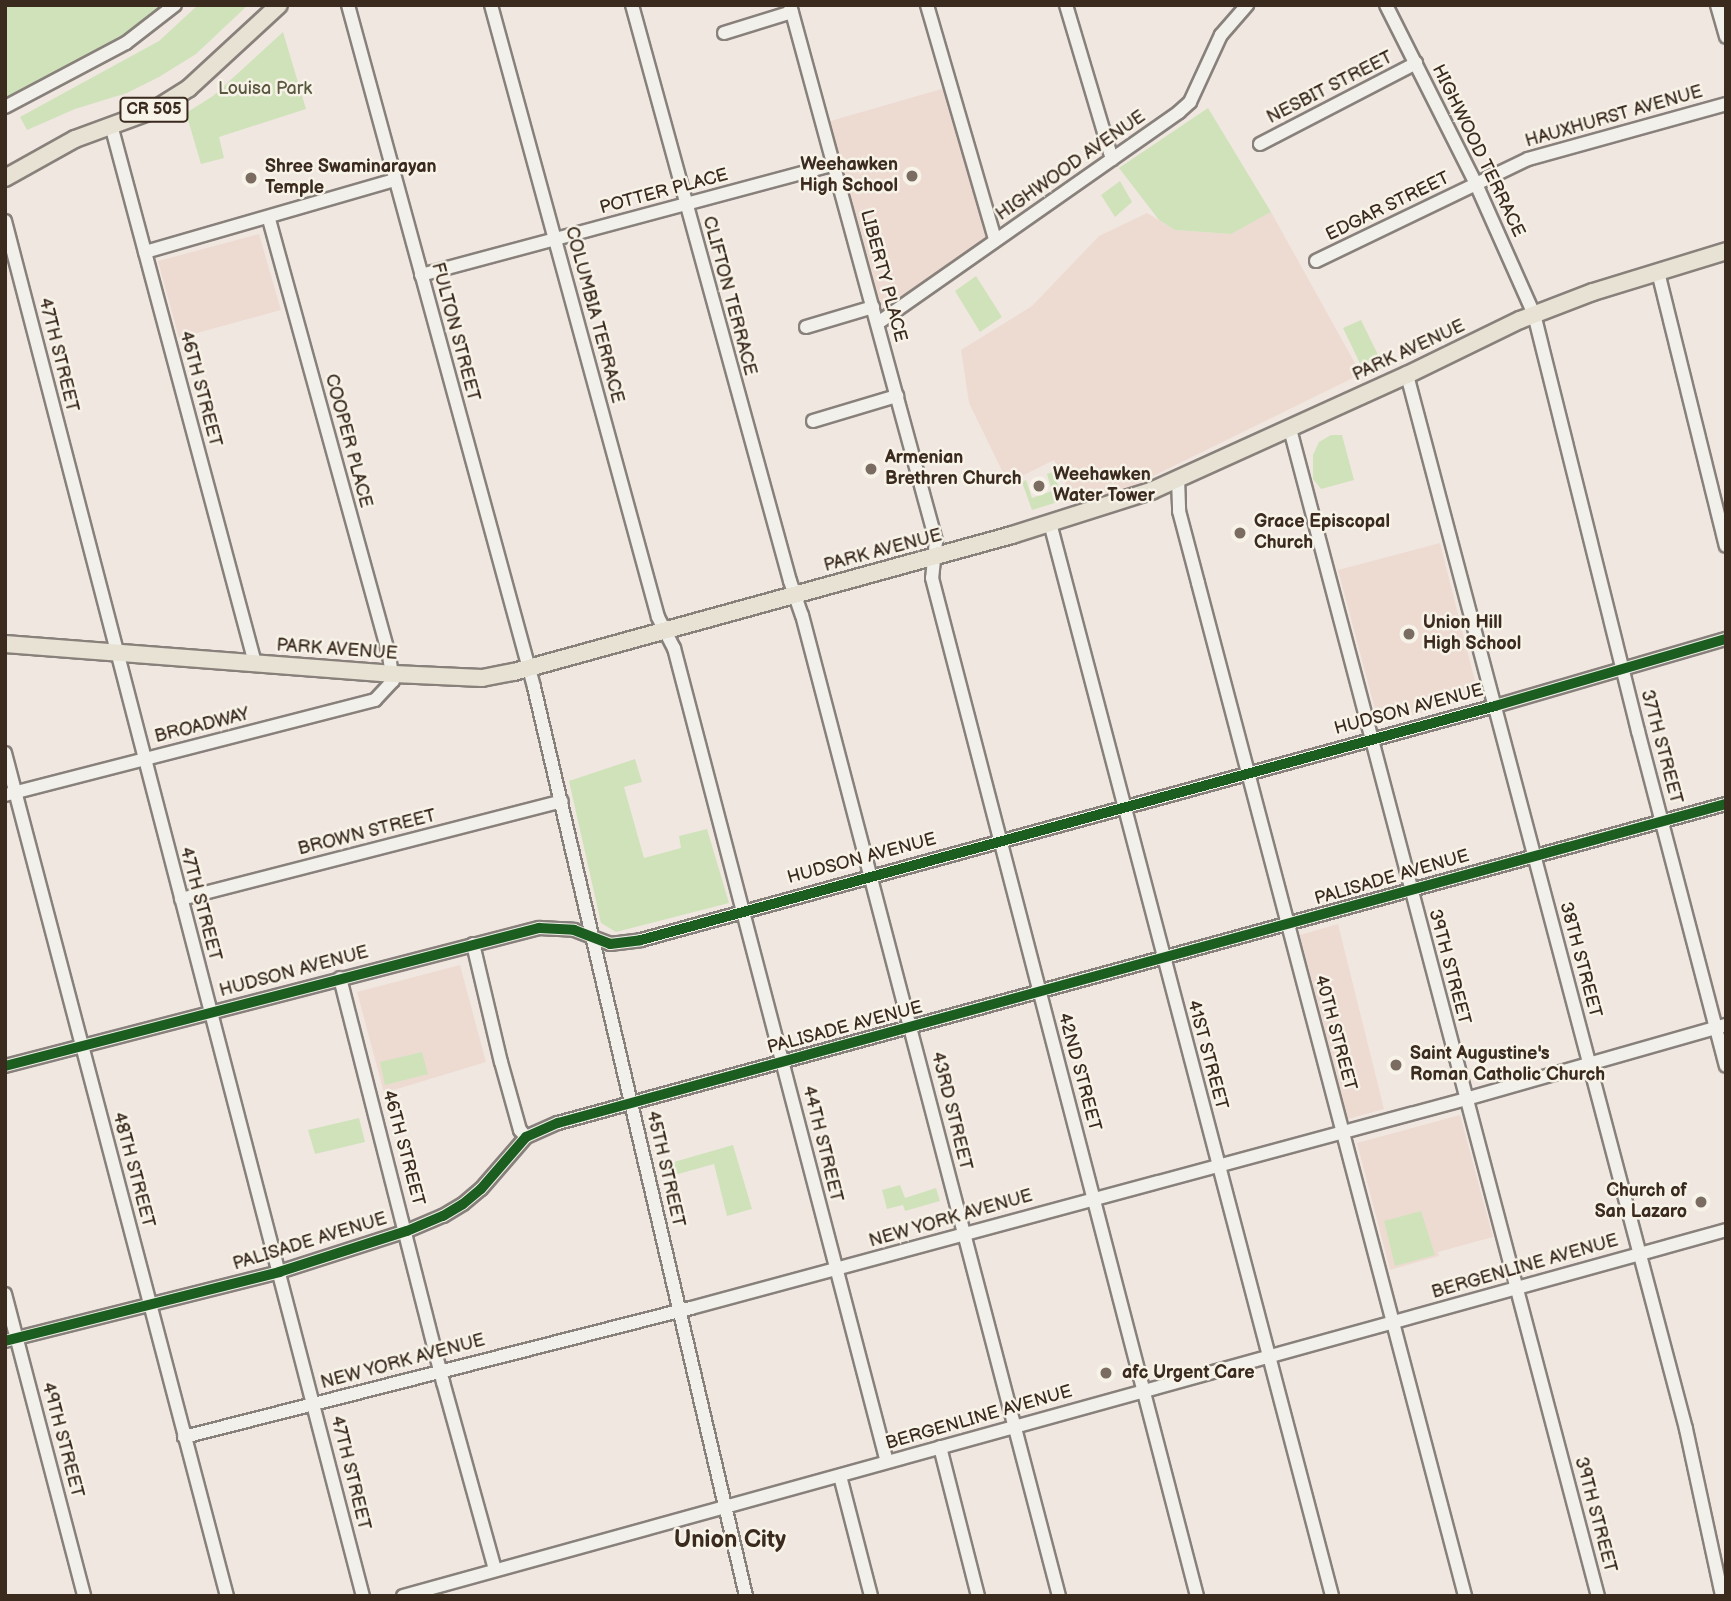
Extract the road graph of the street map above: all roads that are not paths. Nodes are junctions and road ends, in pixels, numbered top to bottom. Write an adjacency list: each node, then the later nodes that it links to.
1 (175, 5): 16 (street)
2 (279, 5): 17 (main road, CR 505)
3 (348, 5): 22 (street, FULTON STREET)
4 (491, 5): 27 (street, COLUMBIA TERRACE)
5 (632, 5): 24 (street, CLIFTON TERRACE)
6 (928, 5): 28 (street)
7 (1066, 5): 19 (street)
8 (1247, 5): 19 (street, HIGHWOOD AVENUE)
9 (1386, 5): 14 (street, HIGHWOOD TERRACE)
10 (1717, 5): 13 (street)
11 (791, 9): 12 (street); 20 (street, LIBERTY PLACE)
12 (724, 33)
13 (1726, 37)
14 (1416, 63): 18 (street, NESBIT STREET); 23 (street, HIGHWOOD TERRACE)
15 (1726, 104): 23 (street, HAUXHURST AVENUE)
16 (5, 107)
17 (111, 125): 21 (main road, CR 505); 30 (street, 46TH STREET)
18 (1259, 144)
19 (1112, 159): 28 (street, HIGHWOOD AVENUE)
20 (834, 164): 24 (street, POTTER PLACE); 34 (street, LIBERTY PLACE)
21 (5, 178)
22 (395, 180): 25 (street); 33 (street, FULTON STREET)
23 (1476, 184): 31 (street, EDGAR STREET); 35 (street, HIGHWOOD TERRACE)
24 (685, 204): 27 (street, POTTER PLACE); 46 (street, CLIFTON TERRACE)
25 (269, 218): 30 (street); 54 (street, COOPER PLACE)
26 (5, 221): 50 (street, 47TH STREET)
27 (555, 239): 33 (street, POTTER PLACE); 47 (street, COLUMBIA TERRACE)
28 (995, 239): 36 (street, HIGHWOOD AVENUE)
29 (1726, 251): 32 (main road, PARK AVENUE)
30 (145, 252): 51 (street, 46TH STREET)
31 (1316, 261)
32 (1658, 272): 35 (main road, PARK AVENUE); 44 (street)
33 (421, 275): 52 (street, FULTON STREET)
34 (873, 307): 36 (street, LIBERTY PLACE); 37 (street)
35 (1535, 314): 38 (main road, PARK AVENUE); 53 (street, 37TH STREET)
36 (877, 323): 39 (street, LIBERTY PLACE)
37 (806, 327)
38 (1407, 375): 41 (main road, PARK AVENUE); 55 (street, 38TH STREET)
39 (897, 396): 40 (street); 45 (street, LIBERTY PLACE)
40 (813, 421)
41 (1290, 429): 42 (main road, PARK AVENUE); 56 (street, 39TH STREET)
42 (1178, 478): 43 (main road, PARK AVENUE); 59 (street, 40TH STREET)
43 (1050, 523): 45 (main road, PARK AVENUE); 63 (street, 41ST STREET)
44 (1726, 546)
45 (933, 557): 46 (main road, PARK AVENUE); 65 (street, 42ND STREET)
46 (796, 595): 47 (main road, PARK AVENUE); 67 (street, 43RD STREET)
47 (666, 632): 52 (main road, PARK AVENUE); 70 (street, 44TH STREET)
48 (1726, 639): 53 (street, HUDSON AVENUE)
49 (5, 644): 50 (main road, PARK AVENUE)
50 (117, 653): 51 (main road, PARK AVENUE); 58 (street, 47TH STREET)
51 (255, 663): 54 (main road, PARK AVENUE)
52 (529, 668): 54 (main road, PARK AVENUE); 61 (street, 45TH STREET)
53 (1623, 668): 55 (street, HUDSON AVENUE); 64 (street, 37TH STREET)
54 (394, 674): 58 (street, BROADWAY)
55 (1495, 706): 56 (street, HUDSON AVENUE); 66 (street, 38TH STREET)
56 (1371, 738): 59 (street, HUDSON AVENUE); 68 (street, 39TH STREET)
57 (5, 754): 60 (street, 48TH STREET)
58 (145, 759): 60 (street, BROADWAY); 69 (street, 47TH STREET)
59 (1247, 773): 63 (street, HUDSON AVENUE); 71 (street, 40TH STREET)
60 (11, 794): 80 (street, 48TH STREET)
61 (562, 801): 69 (street, BROWN STREET); 72 (street, 45TH STREET)
62 (1726, 804): 64 (street, PALISADE AVENUE)
63 (1124, 807): 65 (street, HUDSON AVENUE); 74 (street, 41ST STREET)
64 (1663, 822): 66 (street, PALISADE AVENUE); 78 (street, 37TH STREET)
65 (999, 840): 67 (street, HUDSON AVENUE); 76 (street, 42ND STREET)
66 (1535, 857): 68 (street, PALISADE AVENUE); 82 (street, 38TH STREET)
67 (870, 875): 70 (street, HUDSON AVENUE); 79 (street, 43RD STREET)
68 (1411, 891): 71 (street, PALISADE AVENUE); 85 (street, 39TH STREET)
69 (181, 899): 77 (street, 47TH STREET)
70 (743, 910): 72 (street, HUDSON AVENUE); 81 (street, 44TH STREET)
71 (1286, 926): 74 (street, PALISADE AVENUE); 87 (street, 40TH STREET)
72 (595, 938): 73 (street, HUDSON AVENUE); 86 (street, 45TH STREET)
73 (473, 944): 75 (street, HUDSON AVENUE); 88 (street)
74 (1163, 959): 76 (street, PALISADE AVENUE); 89 (street, 41ST STREET)
75 (340, 978): 77 (street, HUDSON AVENUE); 92 (street, 46TH STREET)
76 (1040, 992): 79 (street, PALISADE AVENUE); 90 (street, 42ND STREET)
77 (210, 1012): 80 (street, HUDSON AVENUE); 96 (street, 47TH STREET)
78 (1721, 1026): 82 (street, NEW YORK AVENUE); 84 (street, 37TH STREET)
79 (912, 1028): 81 (street, PALISADE AVENUE); 93 (street, 43RD STREET)
80 (82, 1047): 83 (street, HUDSON AVENUE); 99 (street, 48TH STREET)
81 (783, 1063): 86 (street, PALISADE AVENUE); 95 (street, 44TH STREET)
82 (1589, 1063): 85 (street, NEW YORK AVENUE); 94 (street, 38TH STREET)
83 (5, 1066)
84 (1726, 1066)
85 (1466, 1099): 87 (street, NEW YORK AVENUE); 97 (street, 39TH STREET)
86 (632, 1102): 88 (street, PALISADE AVENUE); 100 (street, 45TH STREET)
87 (1343, 1130): 89 (street, NEW YORK AVENUE); 101 (street, 40TH STREET)
88 (526, 1137): 92 (street, PALISADE AVENUE)
89 (1218, 1164): 90 (street, NEW YORK AVENUE); 103 (street, 41ST STREET)
90 (1094, 1197): 93 (street, NEW YORK AVENUE); 105 (street, 42ND STREET)
91 (1726, 1230): 94 (street, BERGENLINE AVENUE)
92 (407, 1231): 96 (street, PALISADE AVENUE); 104 (street, 46TH STREET)
93 (965, 1233): 95 (street, NEW YORK AVENUE); 107 (street, 43RD STREET)
94 (1639, 1253): 97 (street, BERGENLINE AVENUE); 126 (street, 38TH STREET)
95 (836, 1269): 100 (street, NEW YORK AVENUE); 110 (street, 44TH STREET)
96 (279, 1272): 99 (street, PALISADE AVENUE); 106 (street, 47TH STREET)
97 (1517, 1287): 101 (street, BERGENLINE AVENUE); 125 (street, 39TH STREET)
98 (5, 1294): 102 (street, 49TH STREET)
99 (150, 1305): 102 (street, PALISADE AVENUE); 108 (street, 48TH STREET)
100 (682, 1310): 104 (street, NEW YORK AVENUE); 112 (street, 45TH STREET)
101 (1392, 1323): 103 (street, BERGENLINE AVENUE); 124 (street, 40TH STREET)
102 (11, 1339): 114 (street, 49TH STREET)
103 (1269, 1355): 105 (street, BERGENLINE AVENUE); 123 (street, 41ST STREET)
104 (441, 1370): 106 (street, NEW YORK AVENUE); 113 (street, 46TH STREET)
105 (1144, 1390): 107 (street, BERGENLINE AVENUE); 122 (street, 42ND STREET)
106 (315, 1405): 108 (street, NEW YORK AVENUE); 116 (street, 47TH STREET)
107 (1016, 1424): 109 (street, BERGENLINE AVENUE); 121 (street, 43RD STREET)
108 (184, 1437): 115 (street, 48TH STREET)
109 (940, 1447): 110 (street, BERGENLINE AVENUE); 120 (street)
110 (887, 1462): 111 (street, BERGENLINE AVENUE)
111 (840, 1476): 112 (street, BERGENLINE AVENUE); 119 (street)
112 (725, 1506): 113 (street, BERGENLINE AVENUE); 118 (street, 45TH STREET)
113 (495, 1570): 117 (street, BERGENLINE AVENUE)
114 (84, 1596)
115 (227, 1596)
116 (363, 1596)
117 (403, 1596)
118 (746, 1596)
119 (871, 1596)
120 (978, 1596)
121 (1059, 1596)
122 (1197, 1596)
123 (1332, 1596)
124 (1465, 1596)
125 (1598, 1596)
126 (1722, 1596)

